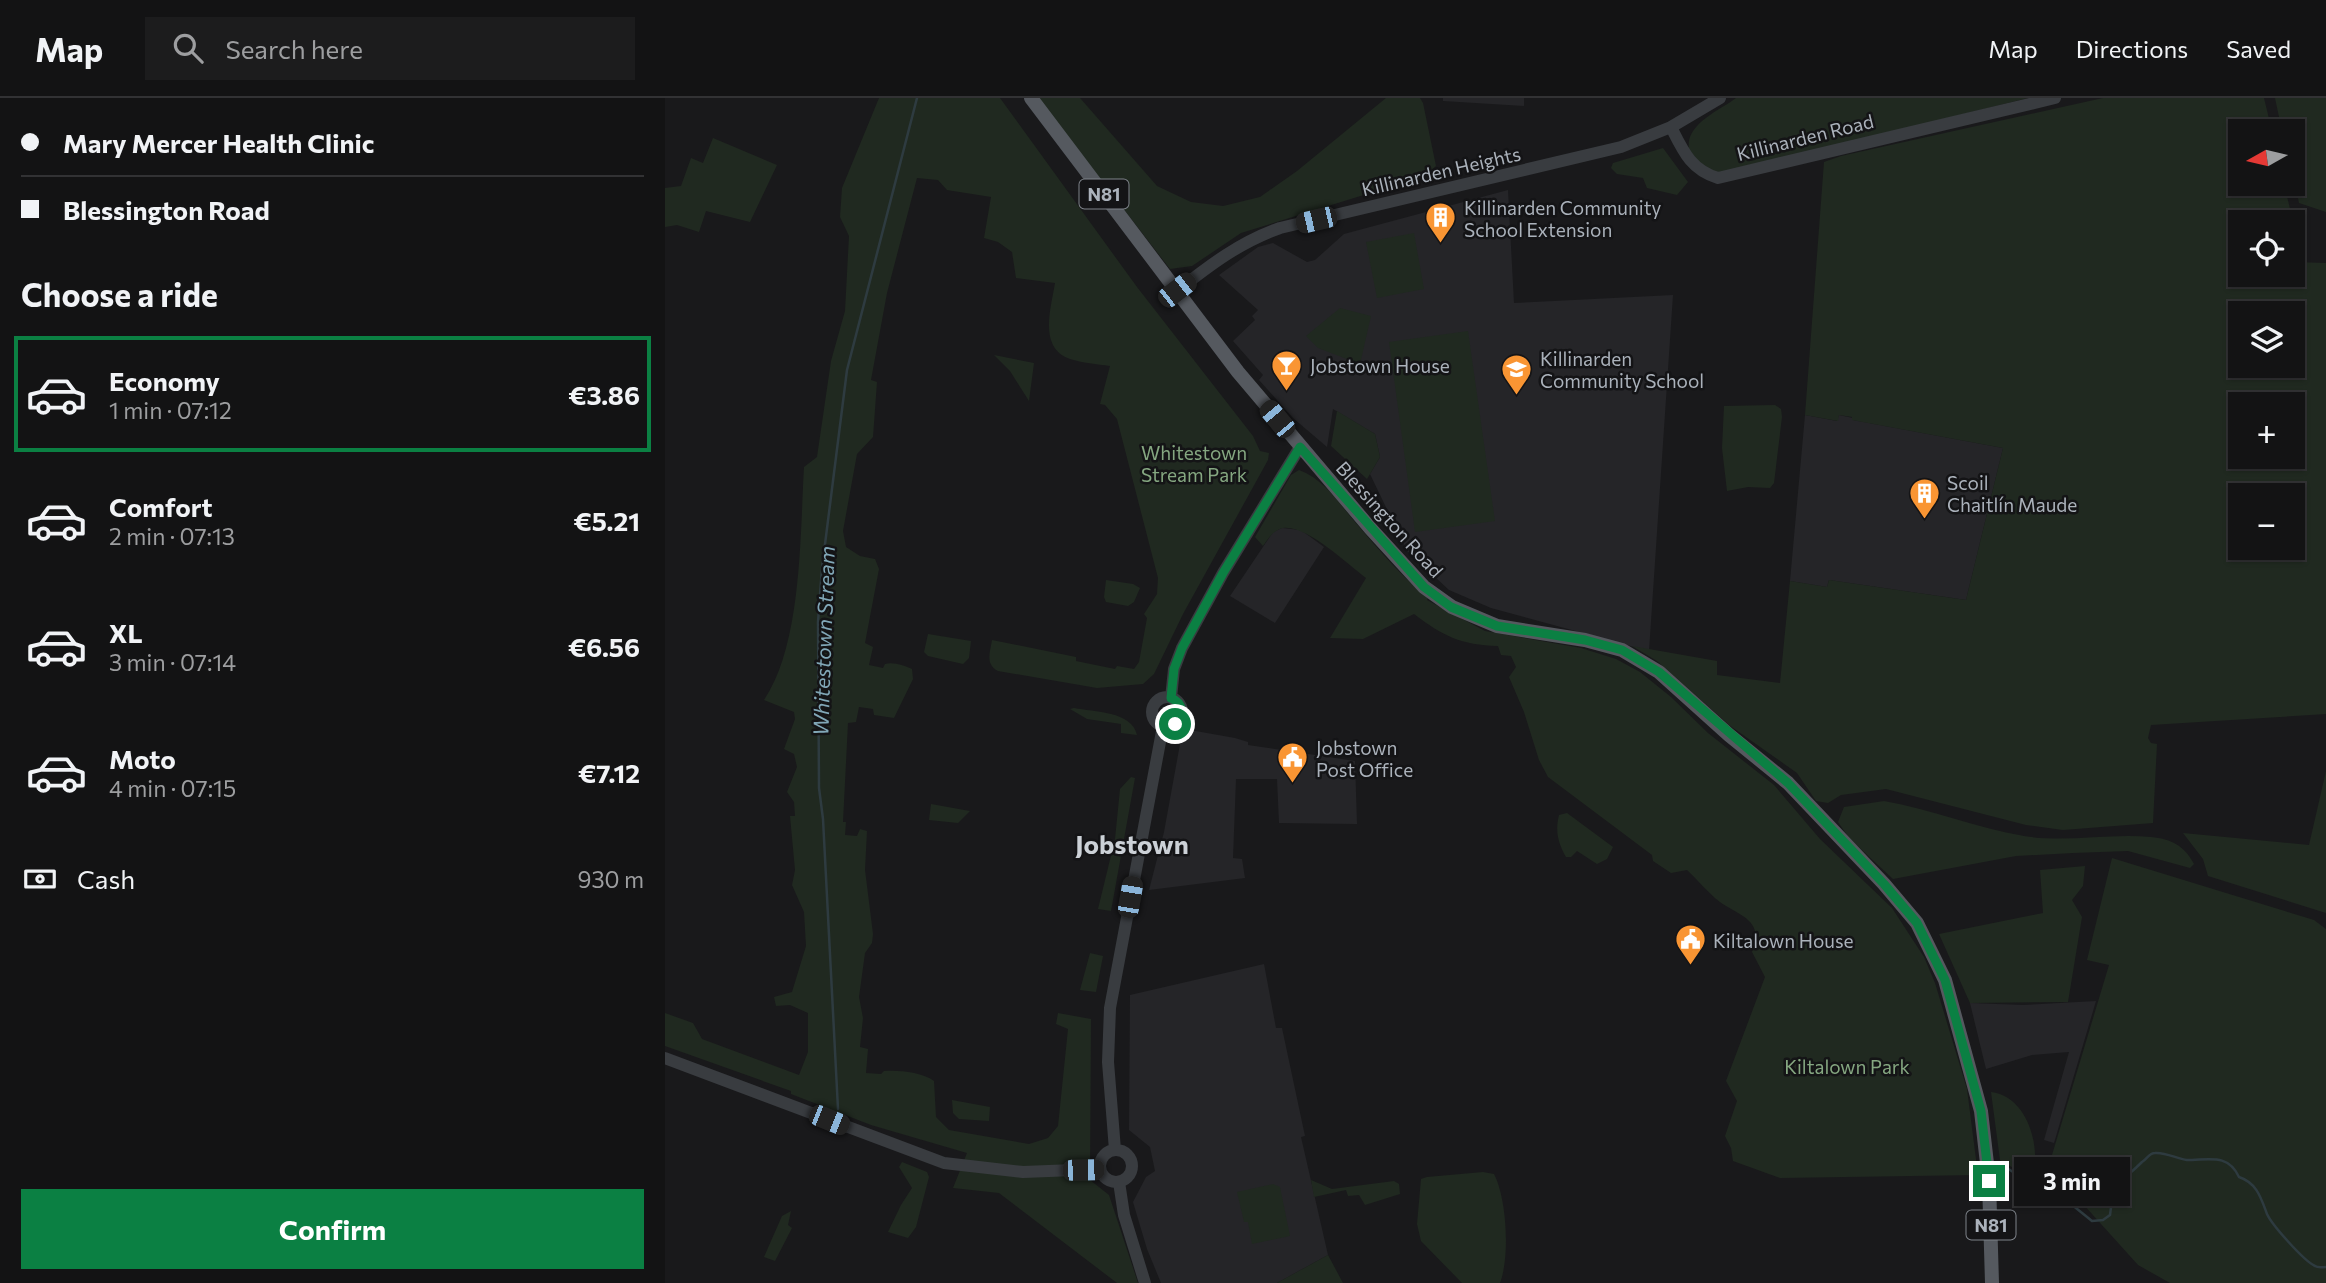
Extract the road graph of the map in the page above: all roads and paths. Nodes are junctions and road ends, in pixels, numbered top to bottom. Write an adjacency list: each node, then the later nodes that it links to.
1 (1031, 98): 5 (main road, Blessington Road / N81)
2 (1720, 98): 4 (street, Killinarden Heights)
3 (2055, 98): 4 (street, Killinarden Road)
4 (1671, 127): 5 (street, Killinarden Heights)
5 (1177, 290): 6 (main road, Blessington Road / N81)
6 (1300, 447): 7 (street); 14 (main road, Blessington Road / N81)
7 (1171, 698): 8 (street); 8 (street)
8 (1163, 726): 10 (street)
9 (665, 1058): 11 (street)
10 (1115, 1150): 11 (street); 12 (street)
11 (1100, 1169): 12 (street)
12 (1119, 1182): 13 (street)
13 (1145, 1283)
14 (1992, 1283)

